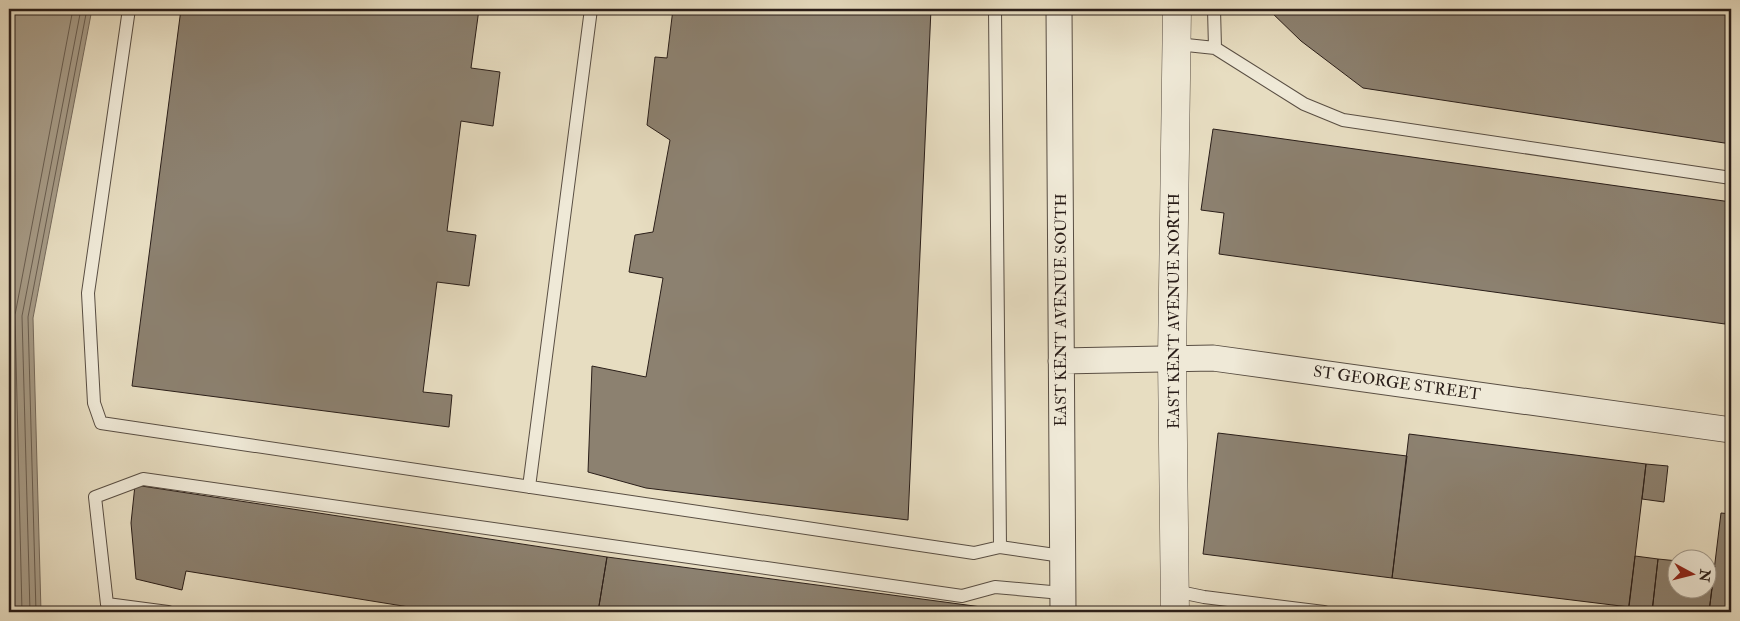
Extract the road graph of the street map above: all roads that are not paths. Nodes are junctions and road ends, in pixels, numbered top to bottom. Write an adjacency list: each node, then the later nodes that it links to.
1 (129, 9): 13 (lane)
2 (591, 9): 13 (lane)
3 (995, 9): 14 (lane)
4 (1059, 9): 11 (street, EAST KENT AVENUE SOUTH)
5 (1177, 9): 7 (street, EAST KENT AVENUE NORTH)
6 (1214, 9): 8 (lane)
7 (1177, 44): 8 (lane); 10 (street, EAST KENT AVENUE NORTH)
8 (1215, 48): 9 (lane)
9 (1731, 178)
10 (1172, 359): 11 (street, ST GEORGE STREET); 12 (street, ST GEORGE STREET); 16 (street, EAST KENT AVENUE NORTH)
11 (1061, 361): 15 (street, EAST KENT AVENUE SOUTH)
12 (1731, 430)
13 (529, 487): 14 (lane)
14 (1000, 547): 15 (lane)
15 (1062, 556): 17 (street, EAST KENT AVENUE SOUTH)
16 (1175, 602): 19 (lane)
17 (1063, 603): 18 (lane)
18 (168, 612)
19 (1317, 612)

